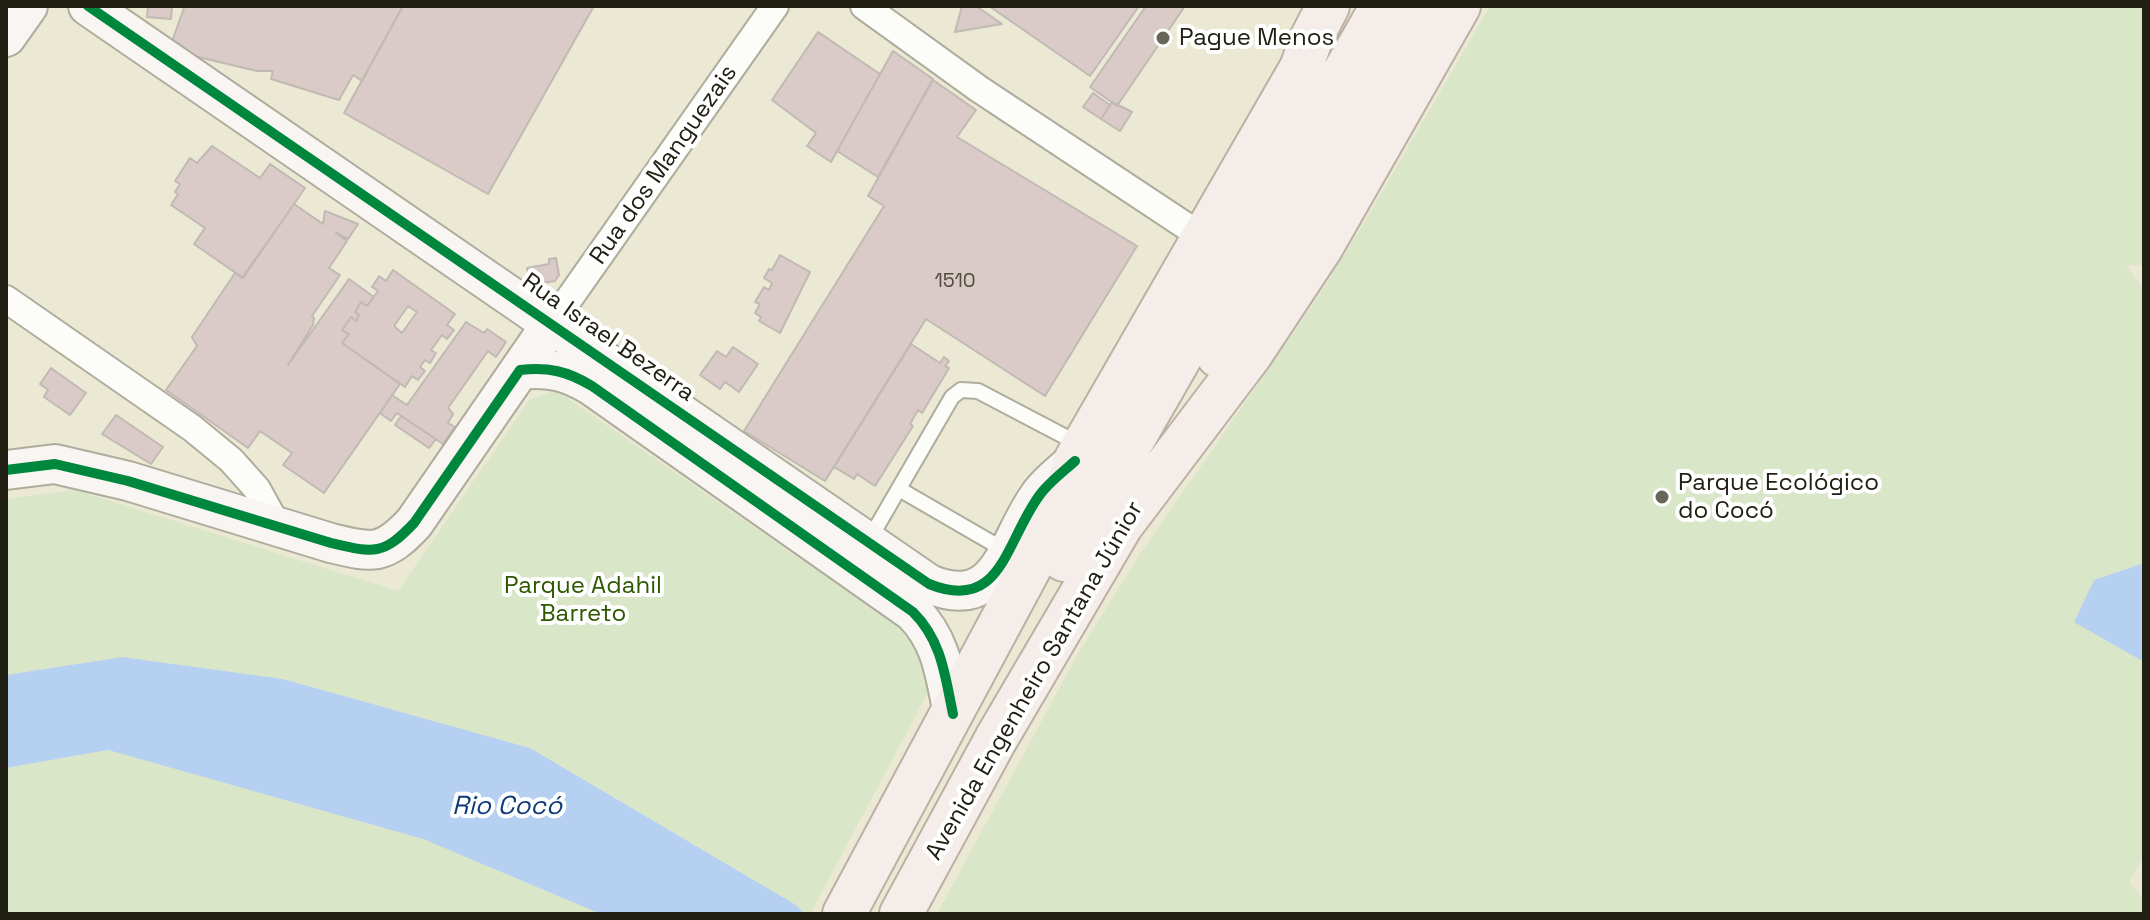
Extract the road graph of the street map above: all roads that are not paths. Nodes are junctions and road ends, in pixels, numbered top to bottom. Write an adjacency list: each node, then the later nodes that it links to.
1 (28, 6): 11 (street)
2 (88, 6): 16 (street, Rua Israel Bezerra)
3 (775, 6): 16 (street, Rua dos Manguezais)
4 (864, 6): 14 (street)
5 (1328, 6): 12 (main road, Avenida Engenheiro Santana Júnior)
6 (1355, 6): 12 (main road)
7 (1382, 6): 25 (main road, Avenida Engenheiro Santana Júnior)
8 (1405, 6): 13 (main road)
9 (1425, 6): 13 (main road)
10 (1459, 6): 21 (main road, Avenida Engenheiro Santana Júnior)
11 (6, 37)
12 (1301, 68): 14 (main road, Avenida Engenheiro Santana Júnior)
13 (1351, 124): 21 (main road)
14 (1204, 238): 18 (main road, Avenida Engenheiro Santana Júnior)
15 (6, 299): 22 (street)
16 (552, 323): 17 (street); 23 (street, Rua Israel Bezerra)
17 (520, 370): 22 (street); 25 (street, Rua Israel Bezerra)
18 (1079, 454): 20 (lane); 24 (main road, Avenida Engenheiro Santana Júnior)
19 (6, 470): 22 (street)
20 (899, 489): 23 (lane); 24 (lane)
21 (1121, 526): 27 (main road, Avenida Engenheiro Santana Júnior)
22 (278, 527)
23 (867, 543): 24 (street, Rua Israel Bezerra)
24 (1017, 562): 25 (main road, Avenida Engenheiro Santana Júnior)
25 (953, 714): 26 (main road, Avenida Engenheiro Santana Júnior)
26 (852, 899)
27 (901, 913)

